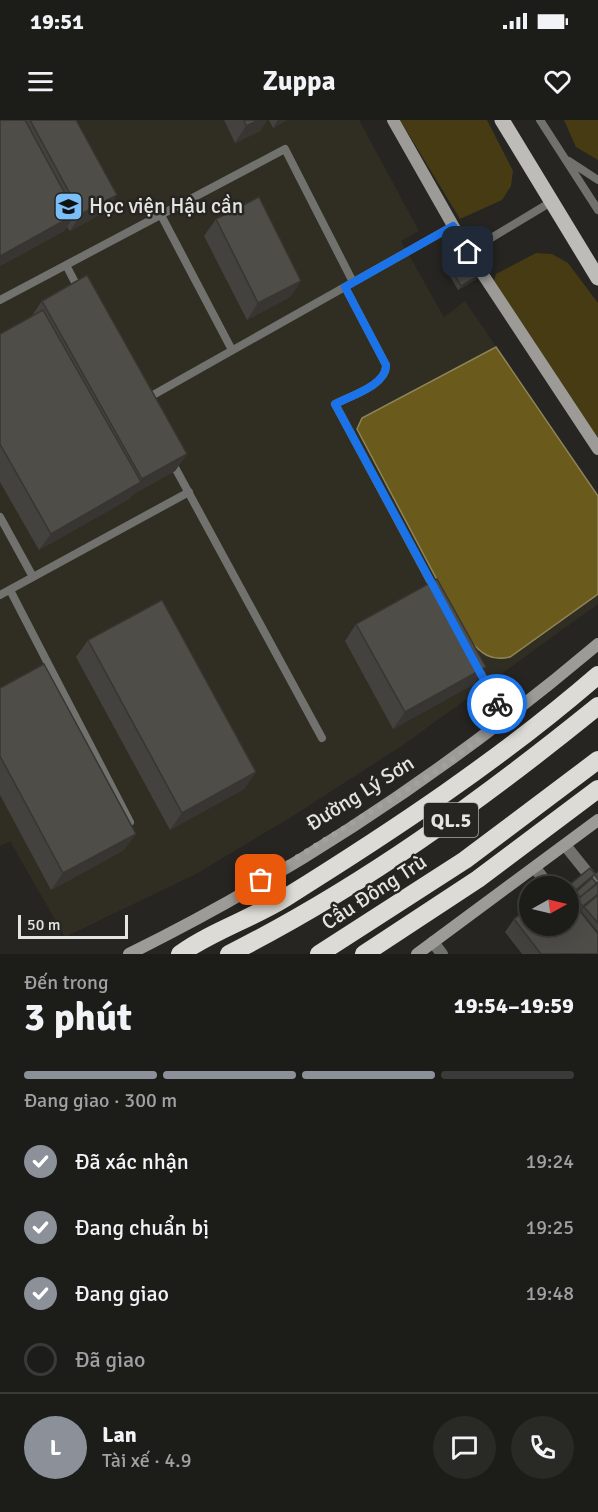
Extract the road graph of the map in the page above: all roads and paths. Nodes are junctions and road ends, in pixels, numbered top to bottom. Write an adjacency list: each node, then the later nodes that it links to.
1 (393, 120): 9 (street)
2 (502, 120): 6 (main road)
3 (540, 120): 4 (lane)
4 (565, 159): 5 (lane); 7 (lane)
5 (598, 180)
6 (551, 201): 10 (lane); 12 (main road)
7 (598, 210)
8 (161, 215): 11 (lane); 13 (lane); 17 (lane)
9 (453, 226): 10 (street); 13 (lane)
10 (468, 252): 21 (street)
11 (66, 265): 15 (lane); 16 (lane)
12 (598, 278)
13 (353, 282): 14 (lane)
14 (345, 287): 17 (lane); 28 (lane)
15 (82, 294)
16 (0, 300)
17 (232, 350): 19 (lane)
18 (135, 393): 19 (lane)
19 (140, 402): 20 (lane)
20 (146, 412)
21 (598, 449)
22 (167, 452): 23 (lane)
23 (189, 492): 25 (lane); 34 (lane)
24 (0, 517): 25 (lane)
25 (33, 577): 26 (lane)
26 (10, 590): 27 (lane); 38 (lane)
27 (0, 595)
28 (442, 602)
29 (598, 644): 33 (street, Đường Lý Sơn)
30 (470, 654): 33 (lane)
31 (598, 675): 45 (highway, Cầu Đông Trù / QL.5)
32 (598, 706): 46 (highway, Cầu Đông Trù / QL.5)
33 (505, 719): 44 (street, Đường Lý Sơn)
34 (322, 738)
35 (598, 760): 47 (highway, Cầu Đông Trù / QL.5)
36 (598, 789): 48 (highway)
37 (598, 820): 39 (street)
38 (130, 822)
39 (565, 845): 40 (street); 42 (street)
40 (535, 868): 41 (street); 43 (street)
41 (541, 876)
42 (598, 886)
43 (434, 942): 49 (street); 50 (street)
44 (129, 954)
45 (180, 954)
46 (229, 954)
47 (319, 954)
48 (364, 954)
49 (417, 954)
50 (442, 954)

